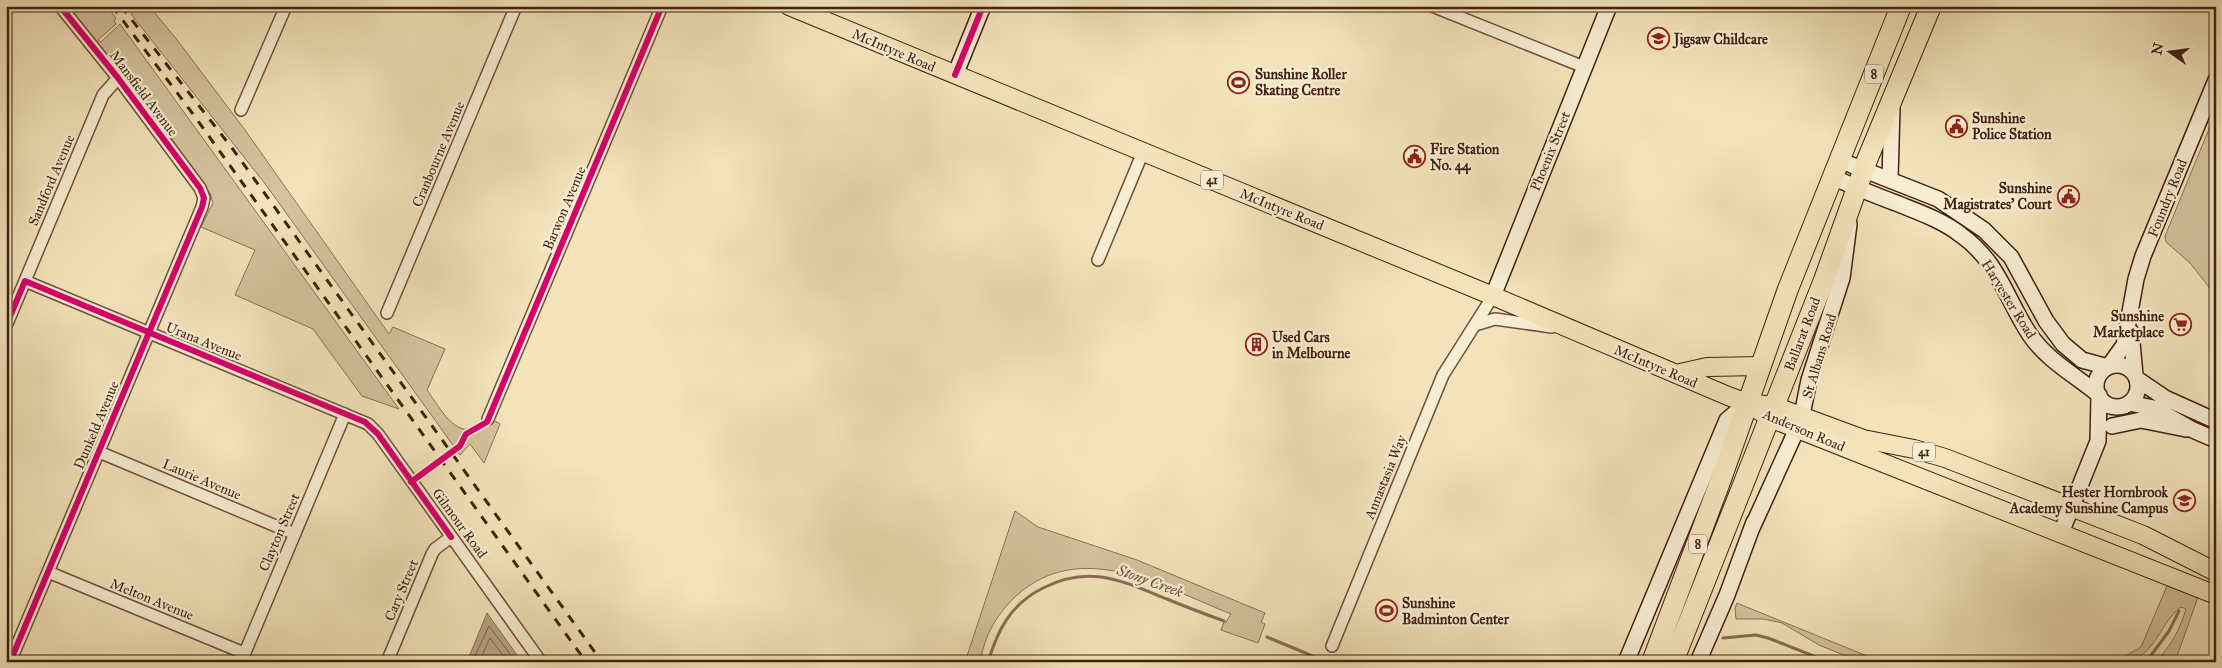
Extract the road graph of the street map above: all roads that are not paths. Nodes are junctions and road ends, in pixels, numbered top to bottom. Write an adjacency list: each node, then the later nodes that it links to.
1 (60, 6): 14 (street, Mansfield Avenue)
2 (286, 6): 17 (street)
3 (516, 6): 26 (street, Cranbourne Avenue)
4 (662, 6): 41 (street, Barwon Avenue)
5 (789, 6): 11 (main road, McIntyre Road / 41)
6 (983, 6): 13 (street)
7 (1432, 6): 12 (street)
8 (1609, 6): 12 (street, Phoenix Street)
9 (1902, 6): 19 (highway, Ballarat Road / 8)
10 (1931, 6): 16 (highway, Ballarat Road / 8)
11 (808, 10): 13 (main road, McIntyre Road / 41)
12 (1584, 67): 25 (street, Phoenix Street)
13 (955, 75): 18 (main road, McIntyre Road / 41)
14 (118, 78): 22 (street, Mansfield Avenue); 24 (street, Sandford Avenue)
15 (2216, 80): 27 (street, Foundry Road)
16 (1892, 98): 20 (street); 21 (highway, Ballarat Road / 8)
17 (240, 110)
18 (1143, 152): 23 (street); 25 (main road, McIntyre Road / 41)
19 (1836, 169): 21 (street, Harvester Road); 32 (highway, Ballarat Road / 8)
20 (1890, 179): 21 (street, Harvester Road); 33 (street, Harvester Road)
21 (1857, 187): 36 (street, Harvester Road); 40 (highway, Ballarat Road / 8); 40 (street, St Albans Road)
22 (204, 198): 31 (street, Dunkeld Avenue)
23 (1098, 260)
24 (25, 282): 29 (street, Sandford Avenue); 31 (street, Urana Avenue)
25 (1493, 296): 28 (street, Annastasia Way); 30 (main road, McIntyre Road / 41)
26 (388, 313)
27 (2129, 318): 33 (street, Foundry Road); 35 (street, Foundry Road)
28 (1475, 325): 30 (street); 57 (street, Annastasia Way)
29 (6, 326)
30 (1576, 331): 34 (main road, McIntyre Road / 41)
31 (149, 332): 39 (street, Urana Avenue); 47 (street, Dunkeld Avenue)
32 (1761, 366): 34 (main road); 37 (highway, Ballarat Road / 8)
33 (2109, 366): 35 (street); 36 (street)
34 (1676, 374): 37 (main road, McIntyre Road / 41)
35 (2136, 377): 38 (street); 42 (street)
36 (2099, 396): 38 (street); 46 (street)
37 (1747, 403): 40 (main road, Anderson Road / 41); 62 (street); 63 (highway, Ballarat Road / 8)
38 (2128, 404): 43 (street); 44 (street)
39 (345, 414): 52 (street, Clayton Street); 53 (street, Gilmour Road)
40 (1787, 418): 48 (main road, Anderson Road / 41); 49 (highway, Ballarat Road / 8); 50 (street, St Albans Road); 51 (main road, Anderson Road / 41)
41 (488, 420)
42 (2216, 421)
43 (2112, 426): 44 (street); 46 (street)
44 (2192, 430): 45 (street)
45 (2216, 440)
46 (2098, 441): 48 (street)
47 (99, 452): 52 (street, Laurie Avenue); 54 (street, Dunkeld Avenue)
48 (2072, 507): 51 (street); 55 (main road, Anderson Road / 41)
49 (1730, 521): 50 (street); 64 (highway, Ballarat Road / 8)
50 (1751, 530): 65 (street, St Albans Road)
51 (2061, 533): 56 (main road, Anderson Road / 41)
52 (295, 534): 58 (street, Clayton Street)
53 (451, 537): 60 (street, Cary Street); 61 (street, Gilmour Road)
54 (48, 572): 58 (street, Melton Avenue); 59 (street, Dunkeld Avenue)
55 (2216, 572)
56 (2216, 594)
57 (1332, 646)
58 (242, 658)
59 (10, 662)
60 (387, 662)
61 (541, 662)
62 (1626, 662)
63 (1652, 662)
64 (1673, 662)
65 (1698, 662)

